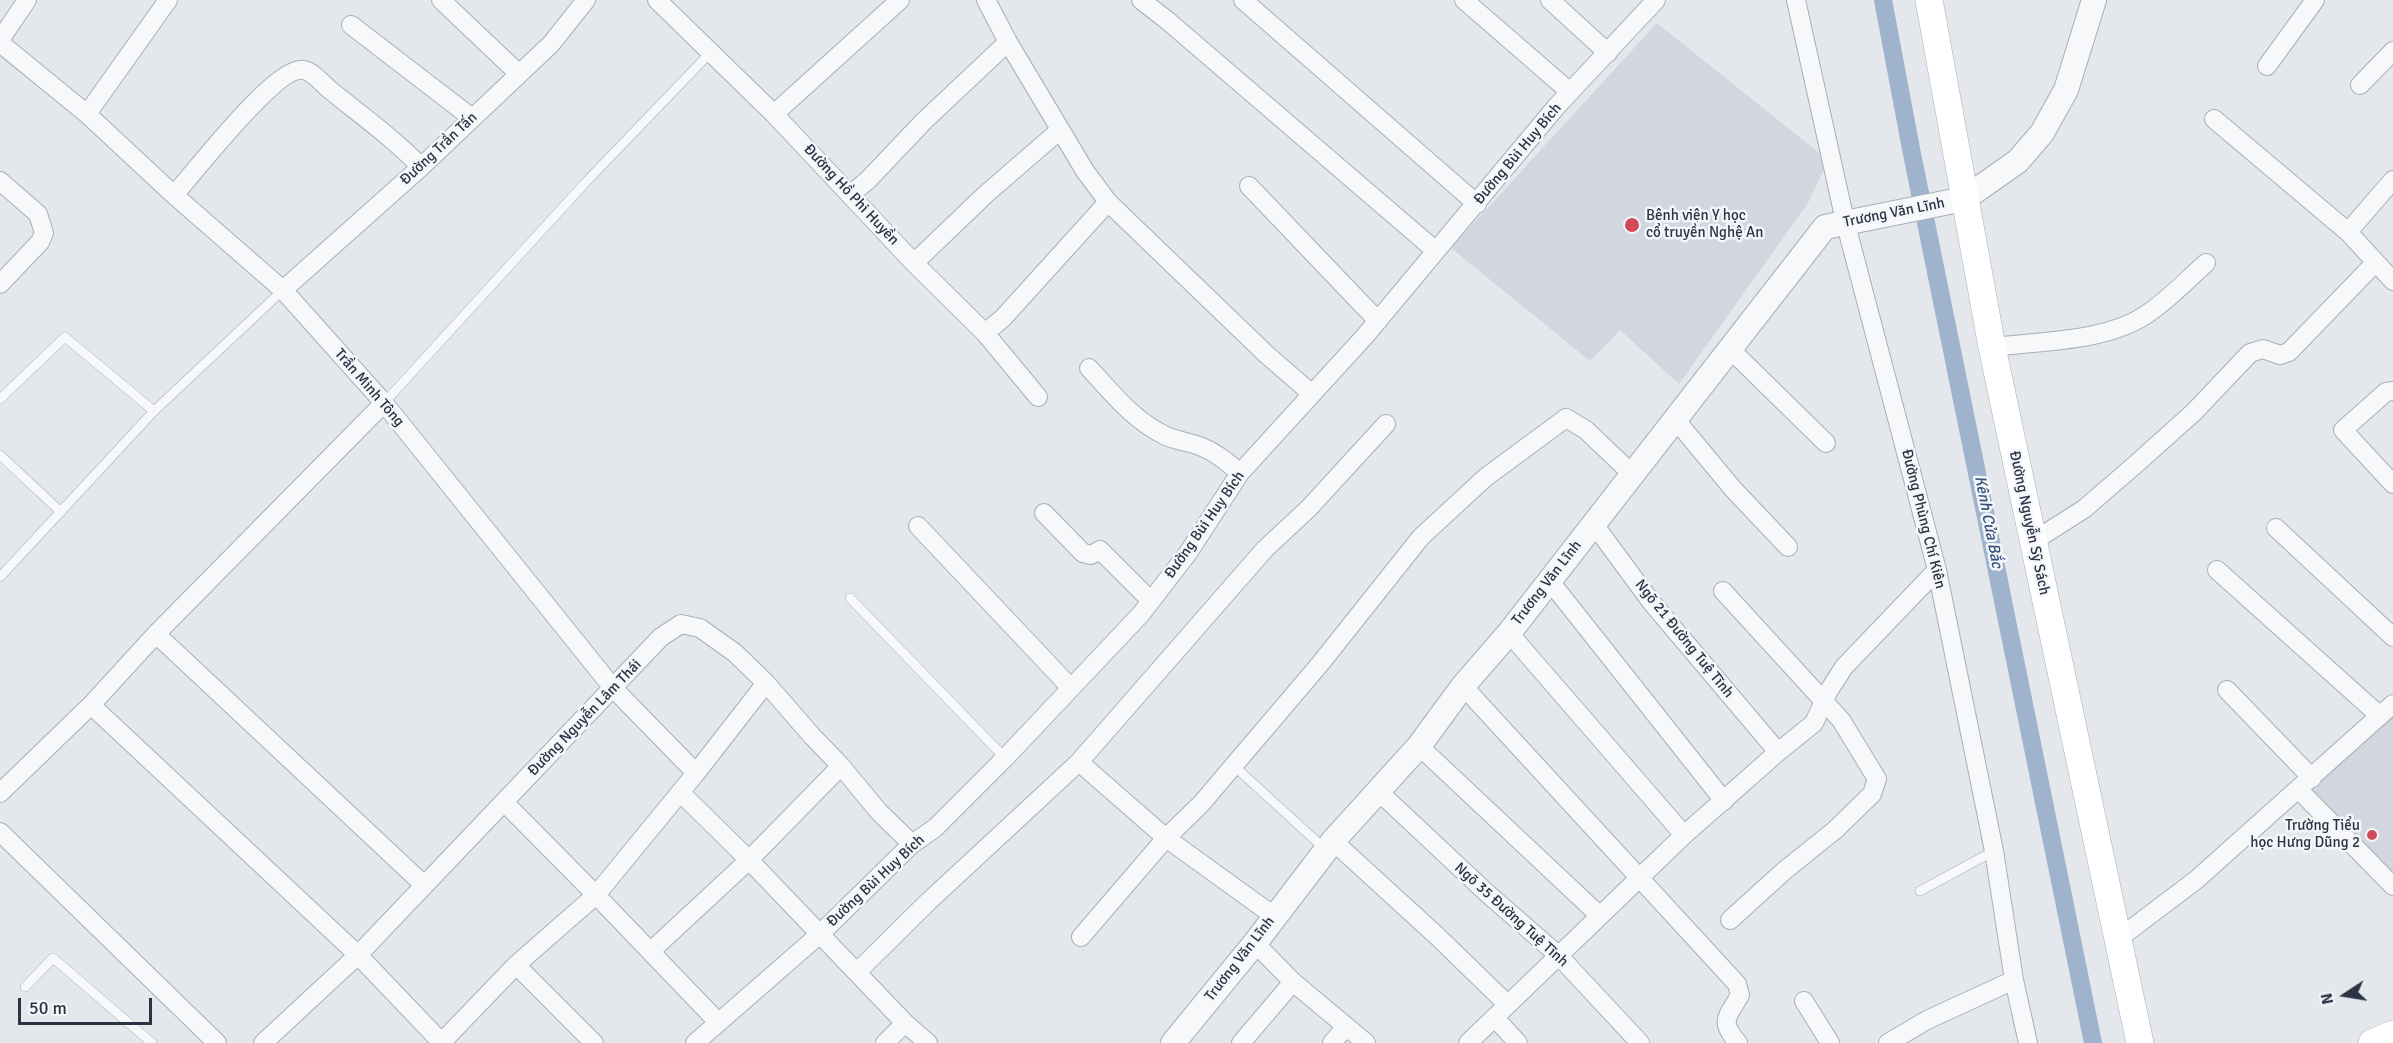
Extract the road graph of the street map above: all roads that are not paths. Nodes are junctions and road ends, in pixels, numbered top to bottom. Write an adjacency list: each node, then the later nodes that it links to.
1 (27, 0): 18 (street)
2 (168, 0): 27 (street)
3 (441, 0): 24 (street)
4 (586, 0): 24 (street, Đường Trần Tấn)
5 (657, 0): 21 (street, Đường Hồ Phi Huyền)
6 (900, 0): 28 (street)
7 (986, 0): 19 (street)
8 (1141, 0): 43 (street)
9 (1242, 0): 40 (street)
10 (1464, 0): 26 (street)
11 (1550, 0): 22 (street)
12 (1796, 0): 41 (street, Đường Phùng Chí Kiên)
13 (1929, 0): 38 (main road, Đường Nguyễn Sỹ Sách)
14 (2094, 0): 38 (street)
15 (2315, 0): 23 (street)
16 (1651, 2): 22 (street, Đường Bùi Huy Bích)
17 (351, 25): 29 (street)
18 (0, 42): 27 (street, Trần Minh Tông)
19 (1008, 42): 31 (street); 37 (street)
20 (2393, 51): 25 (street)
21 (710, 52): 28 (street, Đường Hồ Phi Huyền); 59 (lane)
22 (1608, 53): 26 (street, Đường Bùi Huy Bích)
23 (2267, 66)
24 (519, 73): 29 (street, Đường Trần Tấn)
25 (2360, 85)
26 (1570, 92): 40 (street, Đường Bùi Huy Bích)
27 (87, 114): 36 (street, Trần Minh Tông)
28 (774, 114): 37 (street, Đường Hồ Phi Huyền)
29 (472, 118): 32 (street, Đường Trần Tấn)
30 (2214, 119): 42 (street)
31 (1060, 130): 39 (street); 45 (street)
32 (421, 167): 36 (street); 49 (street, Đường Trần Tấn)
33 (2393, 180): 42 (street)
34 (0, 181): 48 (street)
35 (1249, 186): 50 (street)
36 (174, 195): 49 (street, Trần Minh Tông)
37 (850, 195): 45 (street, Đường Hồ Phi Huyền)
38 (1959, 200): 41 (street, Trương Văn Lĩnh); 52 (main road, Đường Nguyễn Sỹ Sách)
39 (1108, 202): 51 (street); 56 (street)
40 (1477, 204): 43 (street, Đường Bùi Huy Bích)
41 (1845, 221): 53 (street, Trương Văn Lĩnh); 75 (street, Đường Phùng Chí Kiên)
42 (2348, 232): 46 (street)
43 (1436, 251): 50 (street, Đường Bùi Huy Bích)
44 (2206, 263): 52 (street)
45 (914, 264): 51 (street, Đường Hồ Phi Huyền)
46 (2375, 264): 47 (street); 73 (street)
47 (2393, 281)
48 (0, 284)
49 (284, 290): 59 (street, Trần Minh Tông); 60 (lane)
50 (1378, 321): 56 (street, Đường Bùi Huy Bích)
51 (985, 333): 57 (street, Đường Hồ Phi Huyền)
52 (1992, 347): 73 (main road, Đường Nguyễn Sỹ Sách)
53 (1730, 349): 61 (street, Trương Văn Lĩnh); 63 (street)
54 (1089, 368): 65 (street)
55 (2393, 391): 67 (street)
56 (1312, 394): 65 (street, Đường Bùi Huy Bích)
57 (1038, 397)
58 (0, 399): 60 (lane)
59 (384, 403): 83 (street); 87 (street, Trần Minh Tông)
60 (154, 411): 68 (lane)
61 (1675, 419): 66 (street, Trương Văn Lĩnh); 74 (street)
62 (1386, 424): 96 (street)
63 (1826, 443)
64 (0, 455): 68 (lane)
65 (1240, 473): 81 (street, Đường Bùi Huy Bích)
66 (1632, 474): 70 (street, Trương Văn Lĩnh); 97 (street)
67 (2393, 484)
68 (61, 512): 77 (lane)
69 (1044, 513): 81 (street)
70 (1593, 523): 78 (street, Trương Văn Lĩnh); 94 (street, Ngõ 21 Đường Tuệ Tĩnh)
71 (918, 526): 88 (street)
72 (2276, 528): 84 (street)
73 (2032, 542): 123 (main road, Đường Nguyễn Sỹ Sách)
74 (1788, 547)
75 (1937, 570): 90 (street); 111 (street, Đường Phùng Chí Kiên)
76 (2217, 570): 92 (street)
77 (0, 577)
78 (1549, 580): 82 (street, Trương Văn Lĩnh); 104 (street)
79 (1723, 591): 90 (street)
80 (850, 598): 95 (lane)
81 (1150, 600): 88 (street, Đường Bùi Huy Bích)
82 (1509, 633): 86 (street, Trương Văn Lĩnh); 107 (street)
83 (156, 634): 91 (street); 114 (street)
84 (2393, 636)
85 (766, 683): 87 (street, Đường Nguyễn Lâm Thái); 98 (street, Đường Nguyễn Lâm Thái); 99 (street)
86 (1463, 686): 93 (street, Trương Văn Lĩnh); 113 (street)
87 (614, 688): 99 (street, Trần Minh Tông); 105 (street, Đường Nguyễn Lâm Thái)
88 (1071, 688): 95 (street, Đường Bùi Huy Bích)
89 (2227, 690): 100 (street)
90 (1824, 701): 94 (street); 120 (street)
91 (91, 705): 103 (street); 126 (street)
92 (2386, 710): 100 (street)
93 (1419, 747): 101 (street, Trương Văn Lĩnh); 119 (street)
94 (1778, 752): 104 (street)
95 (1005, 758): 109 (street, Đường Bùi Huy Bích)
96 (1079, 762): 108 (street); 129 (street)
97 (1233, 765): 108 (street); 110 (lane)
98 (841, 766): 109 (street, Đường Nguyễn Lâm Thái); 112 (street)
99 (696, 773): 102 (street)
100 (2306, 784): 115 (street); 123 (street)
101 (1378, 791): 110 (street, Trương Văn Lĩnh); 127 (street, Ngõ 35 Đường Tuệ Tĩnh)
102 (680, 792): 112 (street); 117 (street)
103 (0, 793)
104 (1724, 801): 107 (street)
105 (504, 802): 114 (street, Đường Nguyễn Lâm Thái); 117 (street)
106 (0, 832): 141 (street)
107 (1684, 835): 113 (street)
108 (1166, 838): 118 (street); 122 (street)
109 (912, 844): 121 (street, Đường Bùi Huy Bích)
110 (1330, 846): 118 (street, Trương Văn Lĩnh); 134 (street)
111 (1994, 850): 116 (lane); 130 (street, Đường Phùng Chí Kiên)
112 (749, 860): 121 (street); 125 (street)
113 (1640, 877): 119 (street); 155 (street)
114 (423, 884): 126 (street, Đường Nguyễn Lâm Thái)
115 (2393, 886)
116 (1920, 891)
117 (596, 895): 125 (street); 128 (street)
118 (1274, 916): 124 (street, Trương Văn Lĩnh)
119 (1600, 916): 127 (street)
120 (1730, 920)
121 (820, 934): 129 (street); 136 (street, Đường Bùi Huy Bích)
122 (1081, 937)
123 (2118, 939): 159 (main road, Đường Nguyễn Sỹ Sách)
124 (1255, 943): 131 (street); 148 (street, Trương Văn Lĩnh)
125 (651, 951): 136 (street)
126 (358, 955): 142 (street, Đường Nguyễn Lâm Thái); 143 (street)
127 (1558, 955): 134 (street); 154 (street, Ngõ 35 Đường Tuệ Tĩnh)
128 (516, 965): 143 (street); 144 (street)
129 (857, 972): 137 (street)
130 (2014, 980): 157 (street); 158 (street, Đường Phùng Chí Kiên)
131 (1293, 982): 138 (street); 149 (street)
132 (25, 987): 140 (lane)
133 (1804, 1001): 156 (street)
134 (1507, 1004): 135 (street)
135 (1495, 1018): 152 (street); 153 (street)
136 (718, 1022): 145 (street, Đường Bùi Huy Bích)
137 (905, 1023): 146 (street); 147 (street)
138 (1346, 1027): 150 (street); 151 (street)
139 (2393, 1034): 160 (main road)
140 (152, 1043)
141 (217, 1043)
142 (263, 1043)
143 (442, 1043)
144 (594, 1043)
145 (695, 1043)
146 (885, 1043)
147 (928, 1043)
148 (1173, 1043)
149 (1241, 1043)
150 (1332, 1043)
151 (1366, 1043)
152 (1468, 1043)
153 (1518, 1043)
154 (1640, 1043)
155 (1738, 1043)
156 (1830, 1043)
157 (1888, 1043)
158 (2028, 1043)
159 (2140, 1043)
160 (2372, 1043)

